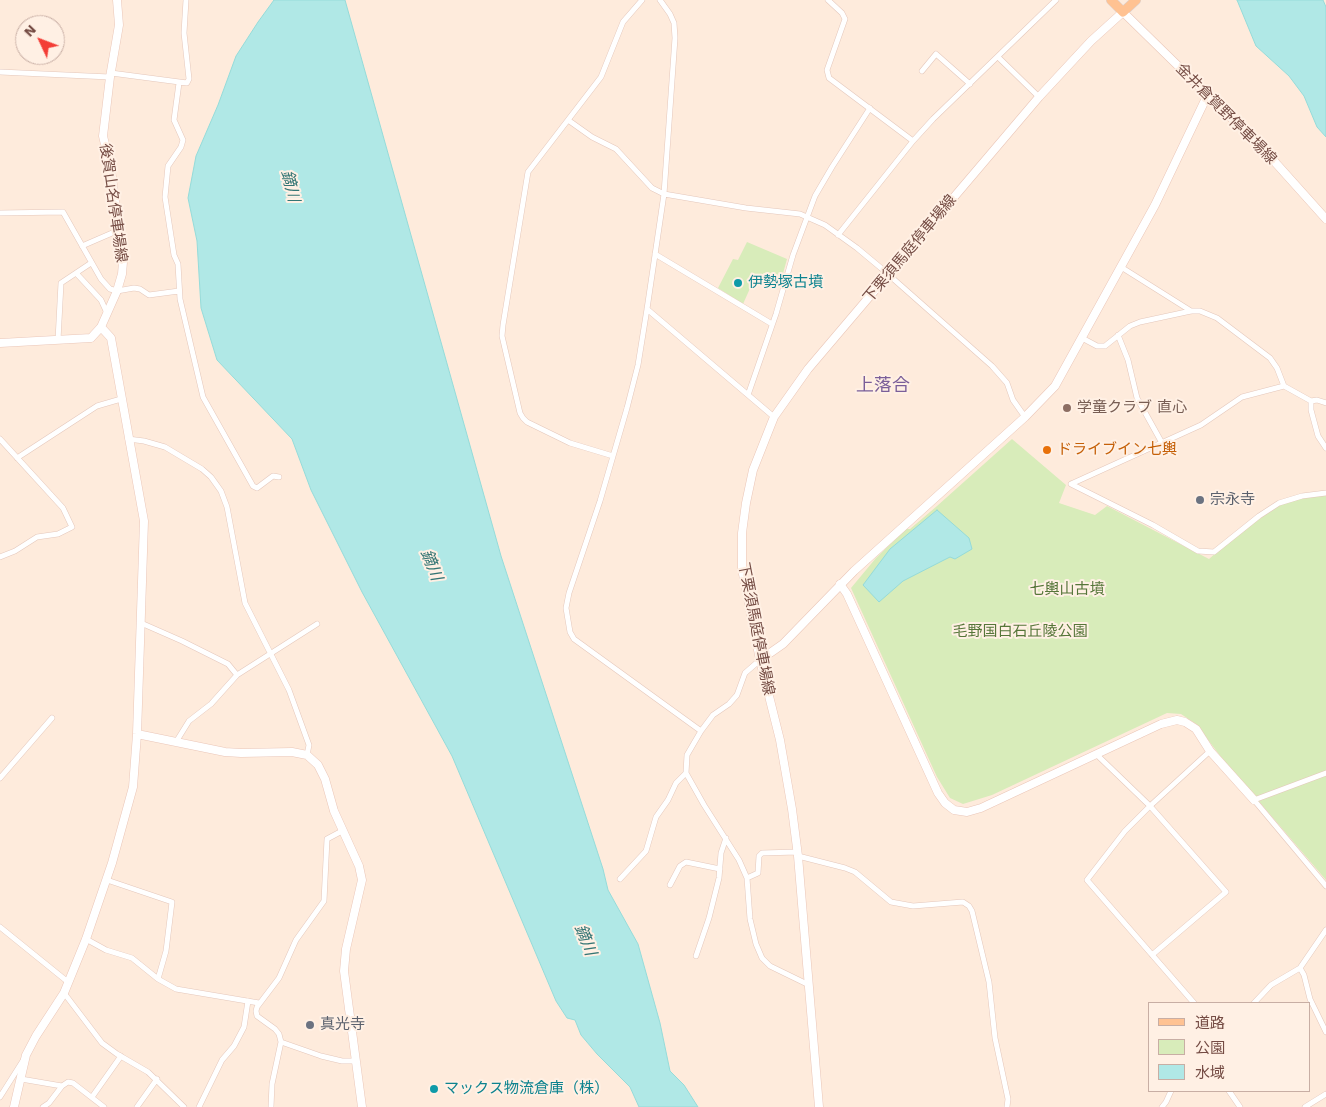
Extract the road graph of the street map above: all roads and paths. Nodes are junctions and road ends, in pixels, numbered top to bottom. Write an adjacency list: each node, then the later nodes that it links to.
1 (117, 0): 13 (street, 後賀山名停車場線)
2 (186, 0): 14 (street)
3 (642, 0): 19 (street)
4 (660, 0): 21 (street)
5 (828, 0): 18 (street)
6 (1056, 0): 10 (street)
7 (1111, 0): 9 (main road)
8 (1134, 2): 9 (main road)
9 (1123, 12): 16 (street, 金井倉賀野停車場線); 17 (street, 下栗須馬庭停車場線)
10 (998, 57): 15 (street); 17 (street)
11 (922, 71): 15 (street)
12 (0, 72): 13 (street)
13 (110, 75): 14 (street); 25 (street, 後賀山名停車場線)
14 (179, 83): 34 (street)
15 (970, 84): 20 (street)
16 (1208, 94): 24 (street, 金井倉賀野停車場線); 30 (street)
17 (1039, 97): 32 (street, 下栗須馬庭停車場線)
18 (870, 108): 20 (street); 23 (street)
19 (568, 120): 21 (street); 55 (street)
20 (913, 141): 26 (street)
21 (664, 194): 23 (street); 28 (street)
22 (0, 213): 27 (street)
23 (808, 216): 26 (street); 38 (street)
24 (1326, 219)
25 (119, 230): 27 (street); 33 (street, 後賀山名停車場線)
26 (838, 234): 32 (street)
27 (82, 246): 29 (street)
28 (656, 254): 35 (street); 38 (street)
29 (91, 263): 31 (street); 33 (street)
30 (1121, 267): 36 (street); 41 (street)
31 (76, 273): 37 (street); 42 (street)
32 (889, 275): 49 (street, 下栗須馬庭停車場線); 50 (street)
33 (117, 291): 34 (street); 37 (street, 後賀山名停車場線)
34 (179, 291): 57 (street)
35 (647, 309): 45 (street); 55 (street)
36 (1191, 311): 40 (street); 44 (street)
37 (108, 313): 39 (street, 後賀山名停車場線)
38 (772, 324): 45 (street)
39 (101, 327): 42 (street); 46 (street)
40 (1118, 335): 41 (street); 53 (street)
41 (1082, 338): 50 (street)
42 (58, 340): 43 (street)
43 (0, 343)
44 (1284, 386): 47 (street); 53 (street)
45 (748, 395): 49 (street)
46 (121, 399): 52 (street); 56 (street)
47 (1311, 401): 48 (street); 54 (street)
48 (1326, 403)
49 (774, 417): 64 (street, 下栗須馬庭停車場線)
50 (1025, 417): 60 (street)
51 (0, 439): 56 (street)
52 (128, 439): 61 (street); 63 (street)
53 (1162, 443): 58 (street)
54 (1326, 448)
55 (613, 456): 67 (street)
56 (17, 458): 59 (street)
57 (279, 477)
58 (1326, 493)
59 (0, 557)
60 (840, 584): 64 (street); 71 (street)
61 (141, 623): 65 (street); 68 (street)
62 (317, 624): 63 (street)
63 (271, 653): 65 (street); 72 (street)
64 (760, 660): 67 (street); 80 (street, 下栗須馬庭停車場線)
65 (237, 675): 69 (street)
66 (52, 718): 75 (street)
67 (701, 731): 73 (street)
68 (137, 734): 69 (street); 84 (street)
69 (176, 742): 72 (street)
70 (1210, 751): 71 (street); 76 (street); 77 (street)
71 (1096, 754): 77 (street)
72 (307, 755): 78 (street)
73 (686, 773): 79 (street); 83 (street)
74 (1326, 773): 76 (street)
75 (0, 778)
76 (1254, 800): 86 (street)
77 (1150, 806): 90 (street); 90 (street)
78 (342, 831): 100 (street); 107 (street)
79 (726, 838): 81 (street); 82 (street)
80 (798, 854): 82 (street); 95 (street, 下栗須馬庭停車場線); 125 (street)
81 (720, 869): 85 (street); 91 (street)
82 (747, 878): 95 (street)
83 (620, 879)
84 (107, 880): 89 (street); 93 (street)
85 (670, 885)
86 (1326, 886)
87 (0, 927): 94 (street)
88 (1326, 930): 92 (street)
89 (86, 939): 93 (street); 94 (street)
90 (1152, 955): 98 (street)
91 (696, 956)
92 (1300, 968): 99 (street); 102 (street)
93 (158, 979): 97 (street)
94 (68, 982): 96 (street)
95 (808, 984): 124 (street, 下栗須馬庭停車場線)
96 (64, 992): 105 (street); 106 (street)
97 (248, 1001): 100 (street); 121 (street)
98 (1193, 1002)
99 (1255, 1002)
100 (259, 1003): 104 (street)
101 (1326, 1019): 102 (street)
102 (1320, 1021): 103 (street)
103 (1326, 1032)
104 (281, 1042): 107 (street); 122 (street)
105 (26, 1055): 108 (street); 114 (street)
106 (121, 1056): 109 (street); 115 (street)
107 (355, 1061): 123 (street)
108 (21, 1079): 110 (street); 116 (street)
109 (157, 1079): 119 (street); 120 (street)
110 (62, 1086): 115 (street); 117 (street)
111 (1171, 1092): 126 (street)
112 (1229, 1092): 127 (street)
113 (1326, 1094): 128 (street)
114 (0, 1097)
115 (92, 1097): 118 (street)
116 (14, 1107)
117 (43, 1107)
118 (104, 1107)
119 (137, 1107)
120 (184, 1107)
121 (199, 1107)
122 (271, 1107)
123 (362, 1107)
124 (819, 1107)
125 (1007, 1107)
126 (1162, 1107)
127 (1240, 1107)
128 (1305, 1107)

